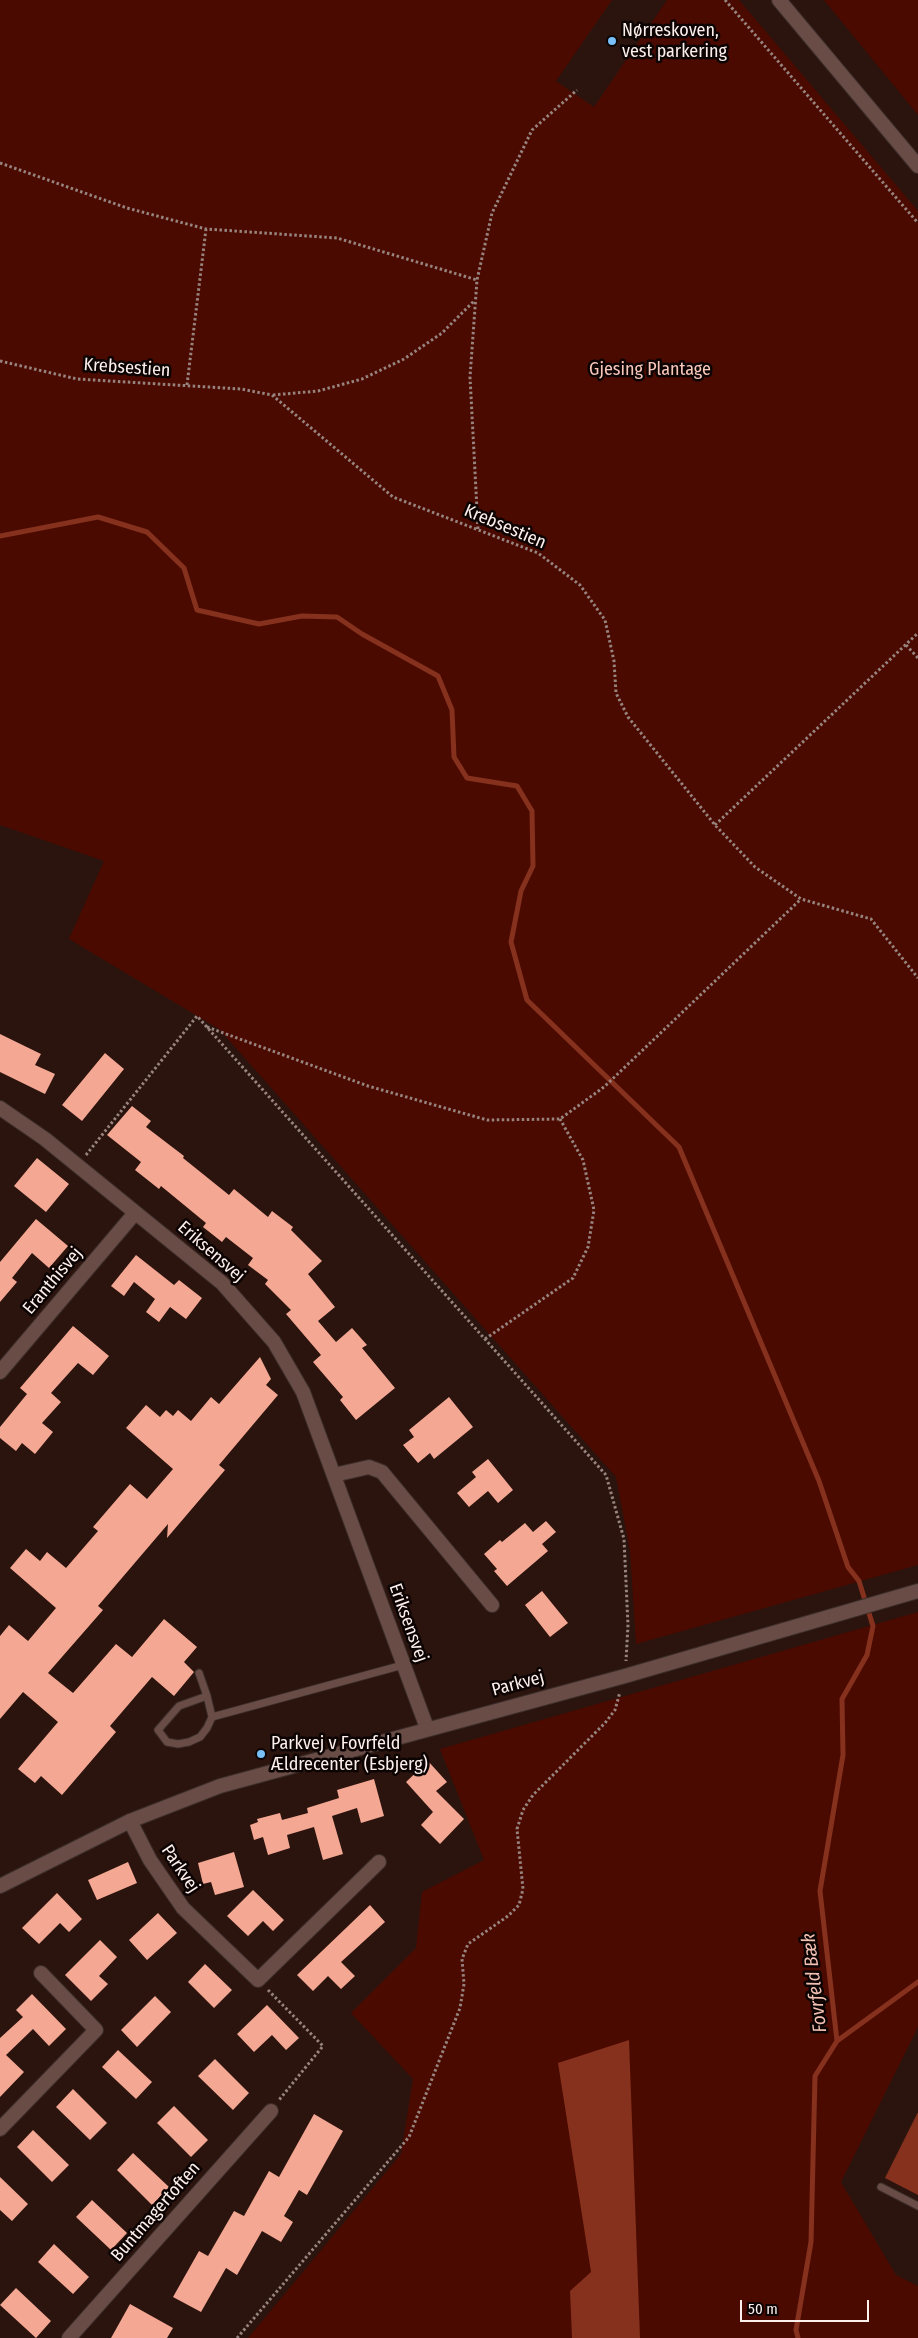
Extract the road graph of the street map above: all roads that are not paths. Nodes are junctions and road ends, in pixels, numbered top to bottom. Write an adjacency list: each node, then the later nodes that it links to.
1 (779, 0): 2 (street)
2 (918, 166)
3 (0, 1108): 4 (street, Eriksensvej)
4 (135, 1213): 5 (street, Eranthisvej); 6 (street, Eriksensvej)
5 (0, 1372)
6 (334, 1475): 8 (street); 9 (street, Eriksensvej)
7 (918, 1591): 13 (street, Parkvej)
8 (492, 1606)
9 (403, 1665): 12 (lane); 13 (street, Eriksensvej)
10 (200, 1673): 11 (lane)
11 (207, 1696): 12 (lane); 12 (lane)
12 (212, 1718)
13 (426, 1728): 14 (street, Parkvej)
14 (130, 1821): 15 (street, Parkvej); 16 (street, Parkvej)
15 (379, 1862)
16 (0, 1886)
17 (41, 1973): 19 (street)
18 (270, 2111): 22 (street, Buntmagertoften)
19 (0, 2129)
20 (881, 2187): 21 (lane)
21 (918, 2206)
22 (70, 2338)

